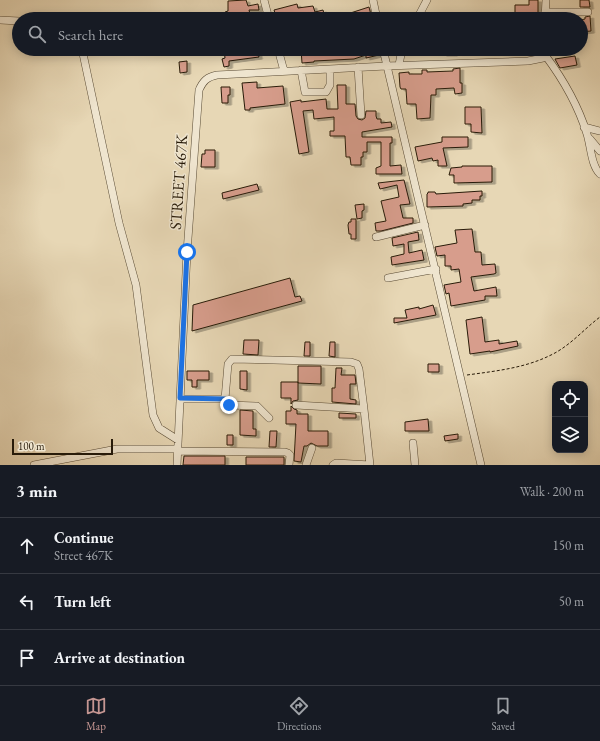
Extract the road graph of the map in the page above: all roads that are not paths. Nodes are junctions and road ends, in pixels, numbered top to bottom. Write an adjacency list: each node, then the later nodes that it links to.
1 (264, 0): 5 (street)
2 (373, 0): 6 (street)
3 (427, 0): 7 (street)
4 (546, 0): 8 (street)
5 (267, 12)
6 (376, 12)
7 (421, 12)
8 (545, 12)
9 (0, 20): 10 (street)
10 (12, 21)
11 (83, 56): 37 (street)
12 (280, 56): 22 (street)
13 (384, 56): 18 (street)
14 (401, 56): 17 (street)
15 (544, 56): 17 (street, STREET 467K)
16 (547, 56): 24 (street)
17 (399, 65): 18 (street, STREET 467K)
18 (386, 66): 19 (street, STREET 467K); 28 (street)
19 (358, 67): 20 (street, STREET 467K); 23 (street)
20 (330, 69): 21 (street, STREET 467K); 21 (street)
21 (301, 70): 22 (street, STREET 467K)
22 (284, 71): 32 (street, STREET 467K)
23 (361, 115)
24 (585, 130): 25 (street); 26 (street); 27 (street)
25 (600, 131)
26 (600, 151)
27 (600, 174)
28 (425, 225): 29 (street); 30 (street)
29 (376, 237)
30 (436, 269): 31 (street); 48 (street)
31 (388, 278)
32 (180, 398): 33 (street); 37 (street, STREET 467K)
33 (225, 399): 35 (street); 36 (street)
34 (296, 405): 35 (street)
35 (364, 408): 46 (street)
36 (268, 418)
37 (178, 440): 40 (street, STREET 467K)
38 (413, 444): 47 (street)
39 (312, 448): 44 (street)
40 (178, 450): 41 (street); 42 (street, STREET 467K); 43 (street)
41 (34, 465)
42 (177, 465)
43 (289, 465)
44 (306, 465)
45 (333, 465): 46 (street)
46 (370, 465)
47 (414, 465)
48 (481, 465)

